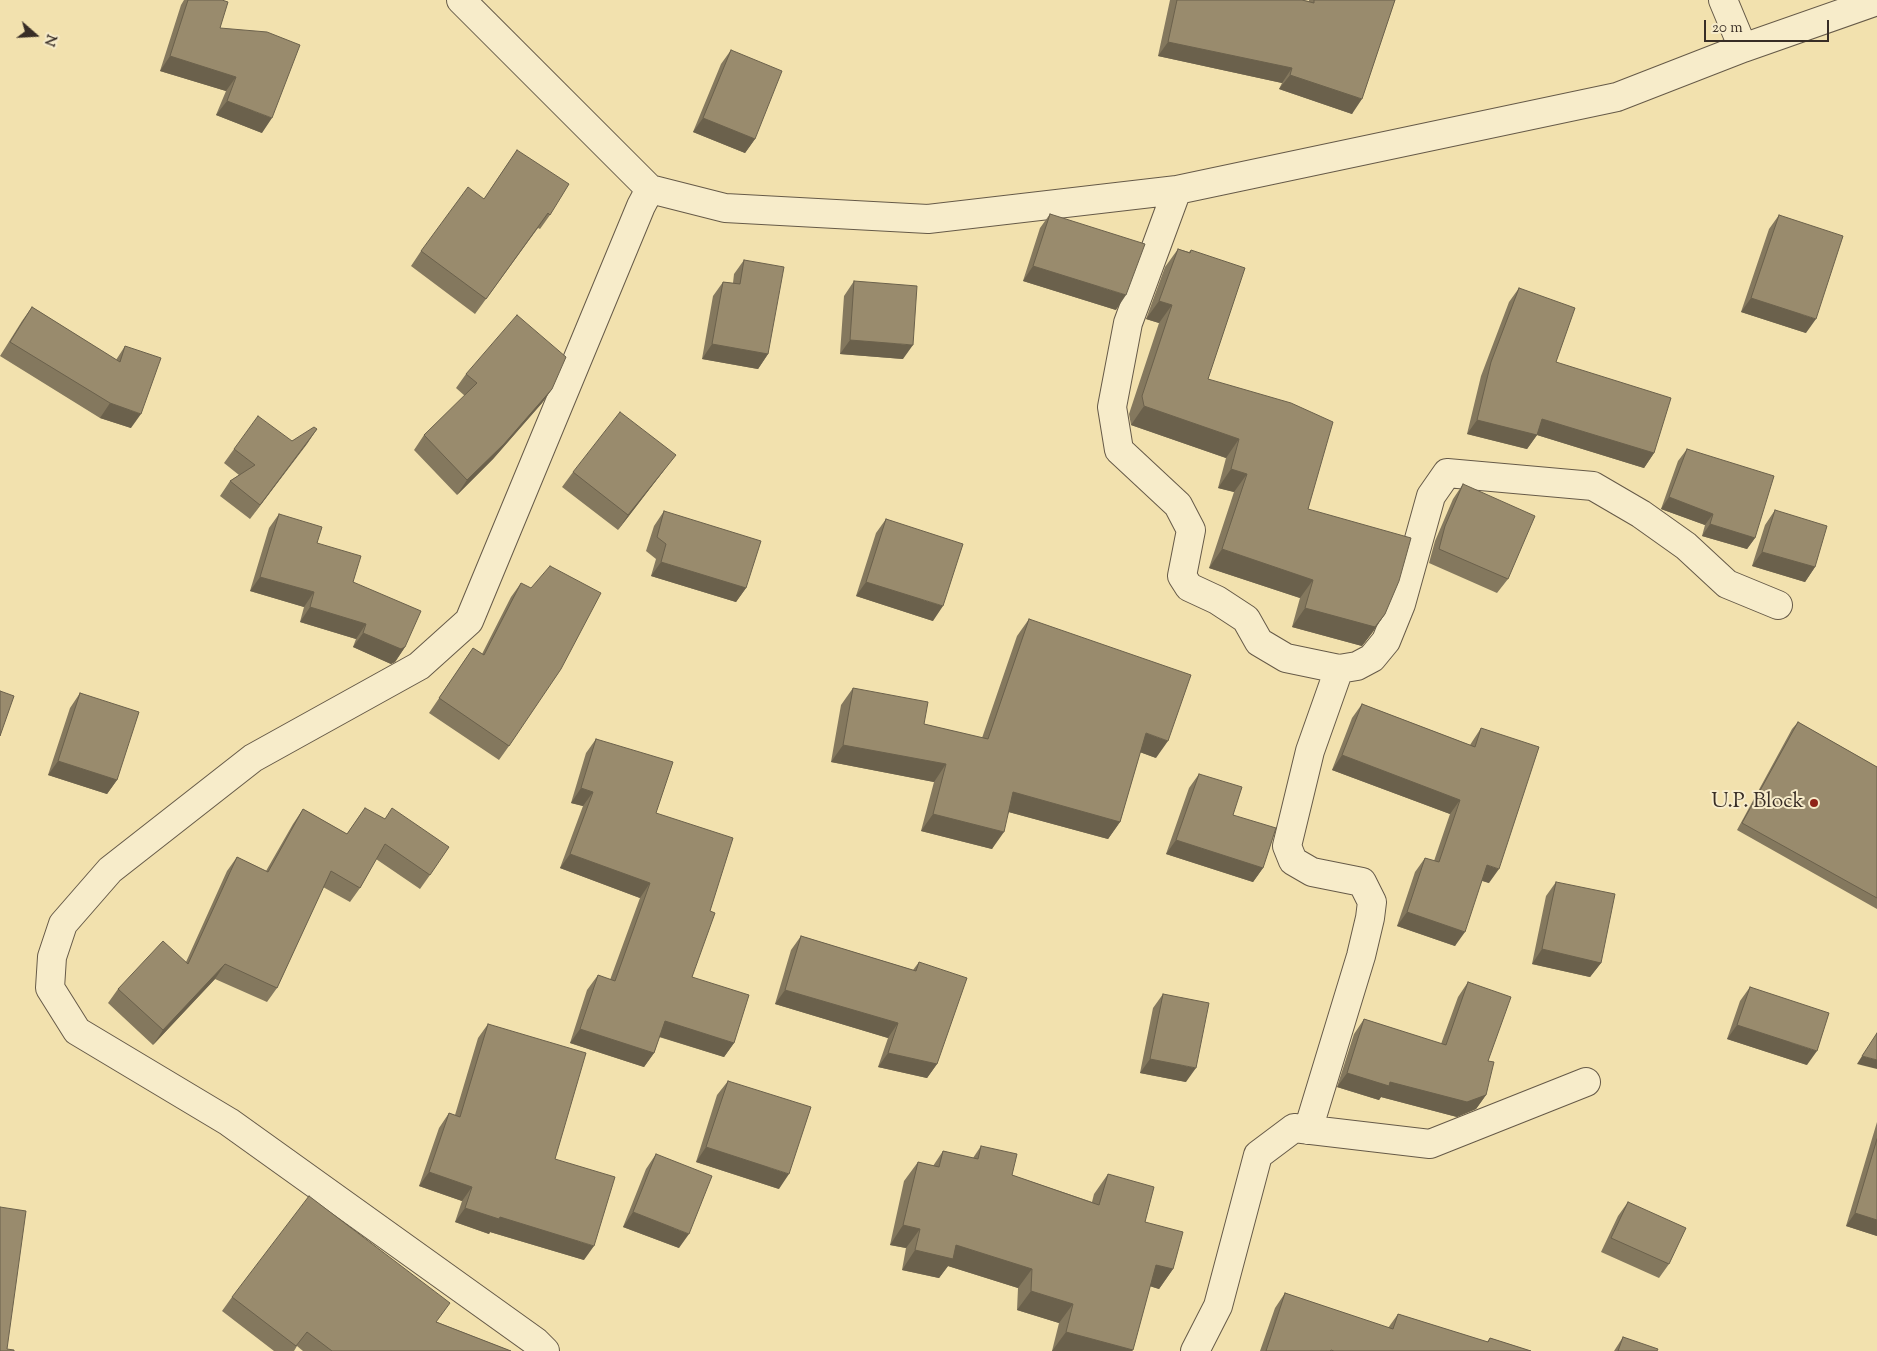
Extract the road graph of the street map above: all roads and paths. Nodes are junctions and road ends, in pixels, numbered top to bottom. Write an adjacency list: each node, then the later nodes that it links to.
1 (461, 0): 5 (street)
2 (1723, 0): 4 (street)
3 (1877, 1): 4 (street)
4 (1743, 48): 6 (street)
5 (650, 189): 6 (street); 11 (street)
6 (1177, 190): 8 (street)
7 (1778, 605): 8 (street)
8 (1339, 669): 10 (street)
9 (1586, 1082): 10 (street)
10 (1308, 1130): 12 (street)
11 (545, 1351)
12 (1195, 1351)

